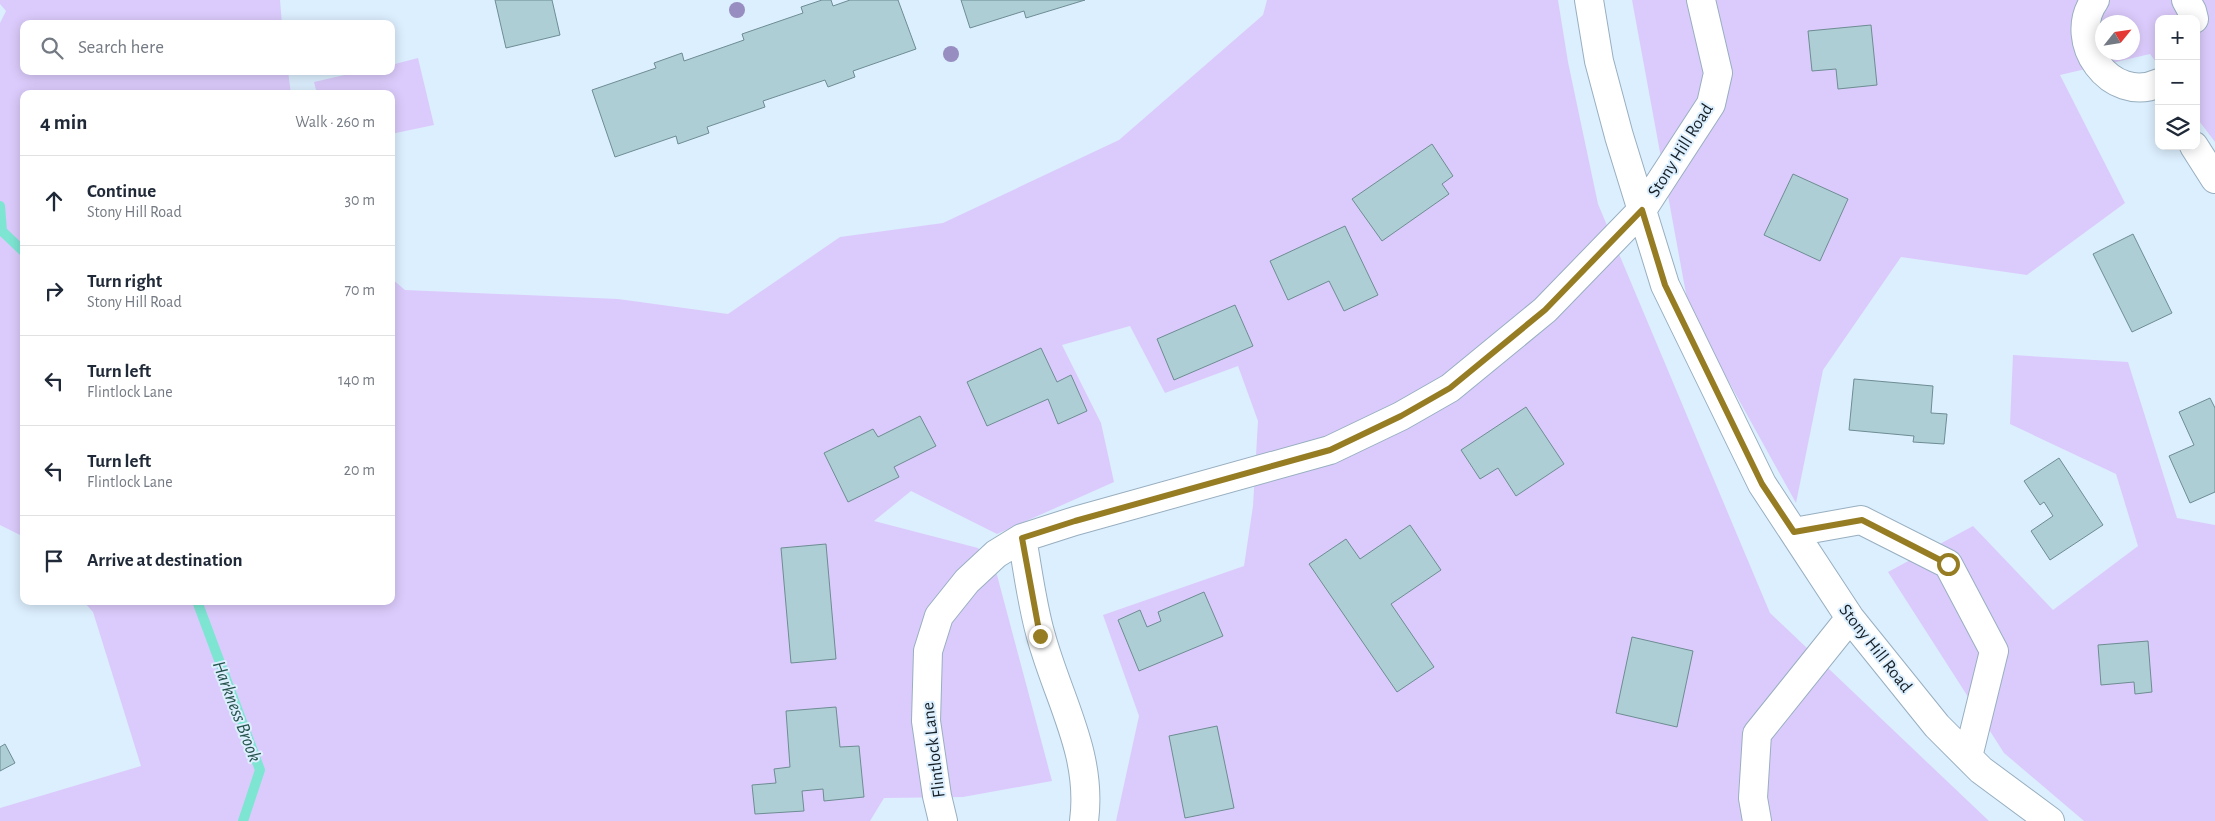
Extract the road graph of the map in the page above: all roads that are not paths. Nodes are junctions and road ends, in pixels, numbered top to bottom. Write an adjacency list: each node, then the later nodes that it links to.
1 (1589, 0): 9 (street, Stony Hill Road)
2 (1701, 0): 9 (street, Stony Hill Road)
3 (2095, 0): 6 (street)
4 (2186, 0): 5 (street)
5 (2193, 15)
6 (2155, 86)
7 (2197, 150): 8 (street)
8 (2215, 179)
9 (1642, 210): 10 (street, Stony Hill Road); 11 (street, Flintlock Lane)
10 (1794, 532): 12 (street, Stony Hill Road); 13 (street)
11 (1022, 538): 14 (street, Flintlock Lane); 15 (street)
12 (1850, 618): 13 (street, Stony Hill Road); 16 (street)
13 (1968, 757): 17 (street, Stony Hill Road)
14 (943, 821)
15 (1084, 821)
16 (1757, 821)
17 (2050, 821)

